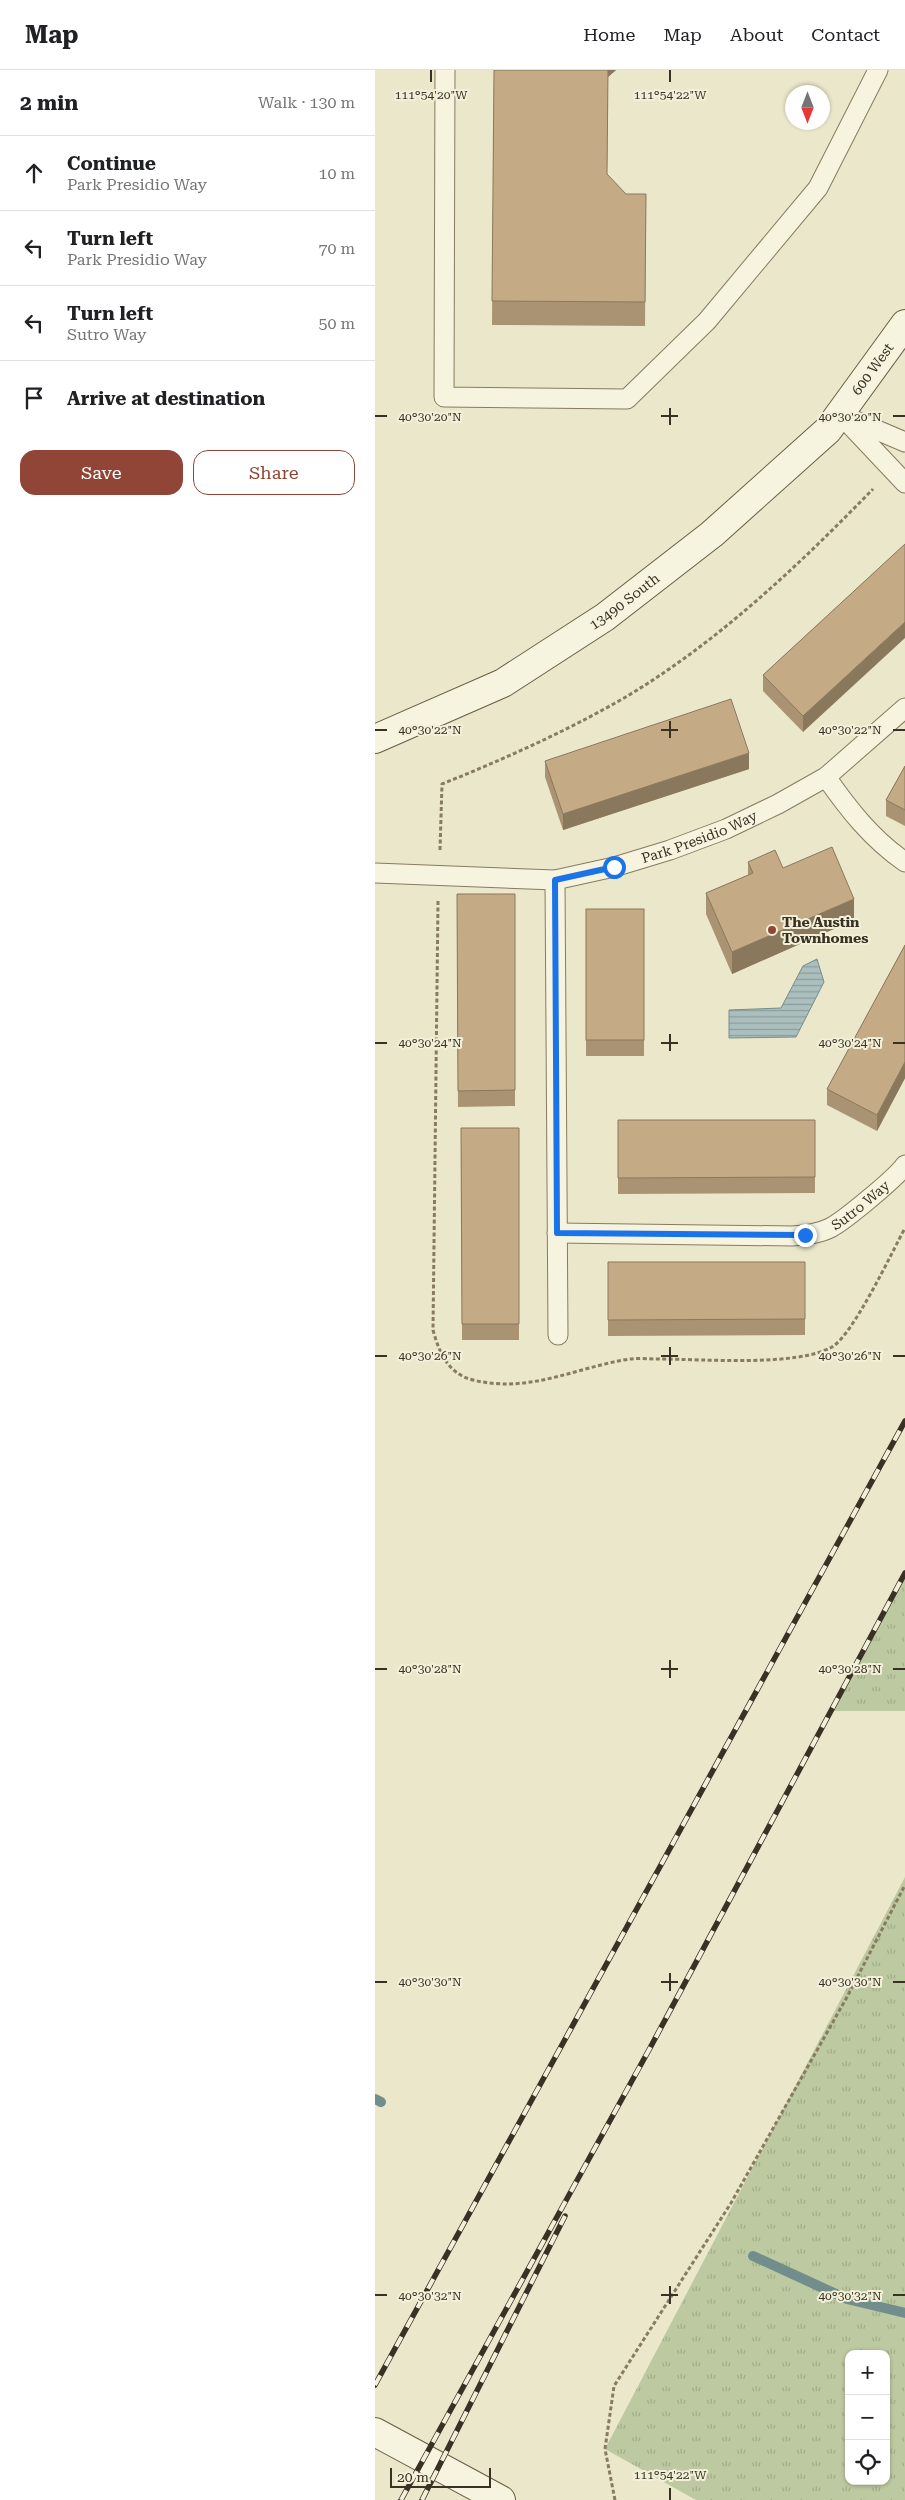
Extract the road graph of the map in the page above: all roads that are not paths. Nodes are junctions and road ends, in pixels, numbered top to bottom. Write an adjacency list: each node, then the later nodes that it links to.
1 (445, 70): 2 (lane)
2 (878, 70)
3 (905, 324): 4 (main road, 600 West)
4 (839, 413): 5 (lane); 6 (lane); 8 (main road, 13490 South)
5 (905, 442)
6 (905, 484)
7 (905, 708): 9 (lane, Park Presidio Way)
8 (375, 739)
9 (826, 777): 10 (lane); 12 (lane, Park Presidio Way)
10 (905, 862)
11 (375, 873): 12 (lane, Park Presidio Way)
12 (555, 880): 14 (lane)
13 (899, 1172): 14 (lane, Sutro Way)
14 (557, 1233): 15 (lane)
15 (558, 1335)
16 (375, 2432): 17 (main road)
17 (501, 2500)

